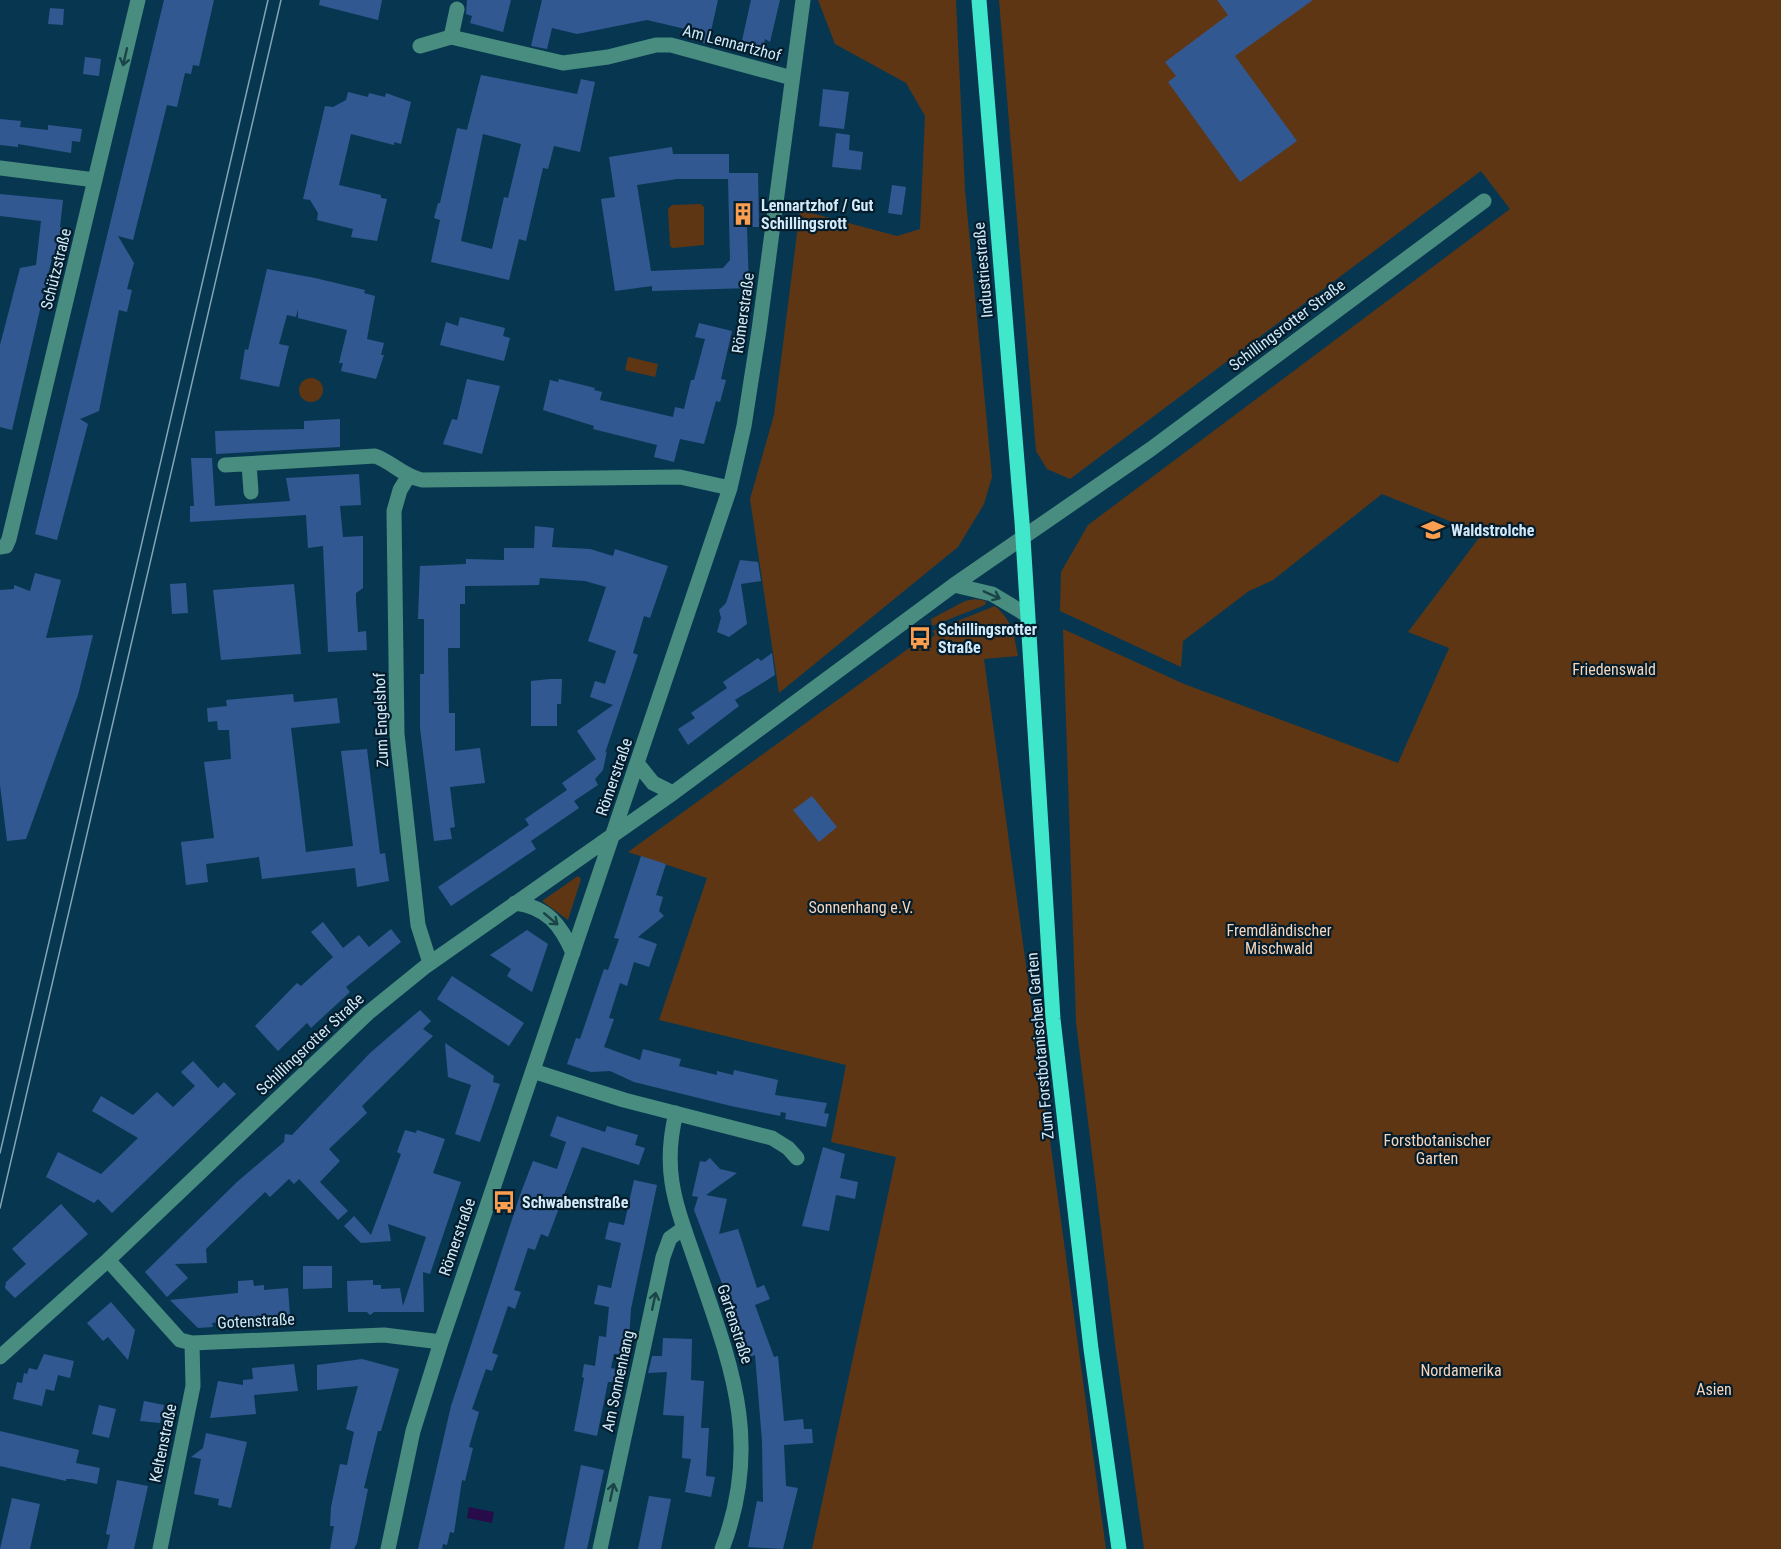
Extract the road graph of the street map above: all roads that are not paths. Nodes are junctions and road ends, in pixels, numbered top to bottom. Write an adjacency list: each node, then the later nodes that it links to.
1 (138, 0): 9 (street, Schützstraße, one-way to 9)
2 (803, 0): 7 (street, Römerstraße)
3 (979, 0): 16 (main road, Industriestraße)
4 (457, 9): 5 (street)
5 (451, 37): 6 (street, Am Lennartzhof); 7 (street, Am Lennartzhof)
6 (420, 46)
7 (792, 78): 14 (street, Römerstraße)
8 (0, 168): 9 (street)
9 (95, 180): 17 (street, Schützstraße)
10 (1484, 201): 16 (street, Schillingsrotter Straße)
11 (249, 464): 12 (street); 13 (street); 15 (street)
12 (225, 465)
13 (408, 477): 14 (street); 25 (street, Zum Engelshof)
14 (730, 488): 20 (street, Römerstraße)
15 (251, 492)
16 (1023, 537): 18 (street, Schillingsrotter Straße); 19 (main road, Zum Forstbotanischen Garten)
17 (3, 547)
18 (954, 585): 19 (street, one-way to 19); 21 (street, Schillingsrotter Straße)
19 (1027, 615): 38 (main road, Zum Forstbotanischen Garten)
20 (637, 762): 21 (street); 22 (street, Römerstraße)
21 (673, 793): 22 (street, Schillingsrotter Straße)
22 (613, 835): 23 (street, Schillingsrotter Straße); 24 (street, Römerstraße)
23 (514, 903): 24 (street, one-way to 24); 25 (street, Schillingsrotter Straße)
24 (573, 953): 26 (street, Römerstraße)
25 (430, 963): 30 (street, Schillingsrotter Straße)
26 (533, 1071): 27 (street); 32 (street, Römerstraße)
27 (676, 1113): 28 (street); 29 (street, Gartenstraße)
28 (797, 1158)
29 (684, 1228): 36 (street, Am Sonnenhang, one-way to 29); 37 (street, Gartenstraße)
30 (108, 1260): 31 (street); 33 (street, Schillingsrotter Straße)
31 (192, 1342): 32 (street, Gotenstraße); 34 (street, Keltenstraße)
32 (441, 1342): 35 (street, Römerstraße)
33 (0, 1357)
34 (160, 1549)
35 (388, 1549)
36 (600, 1549)
37 (722, 1549)
38 (1119, 1549)

